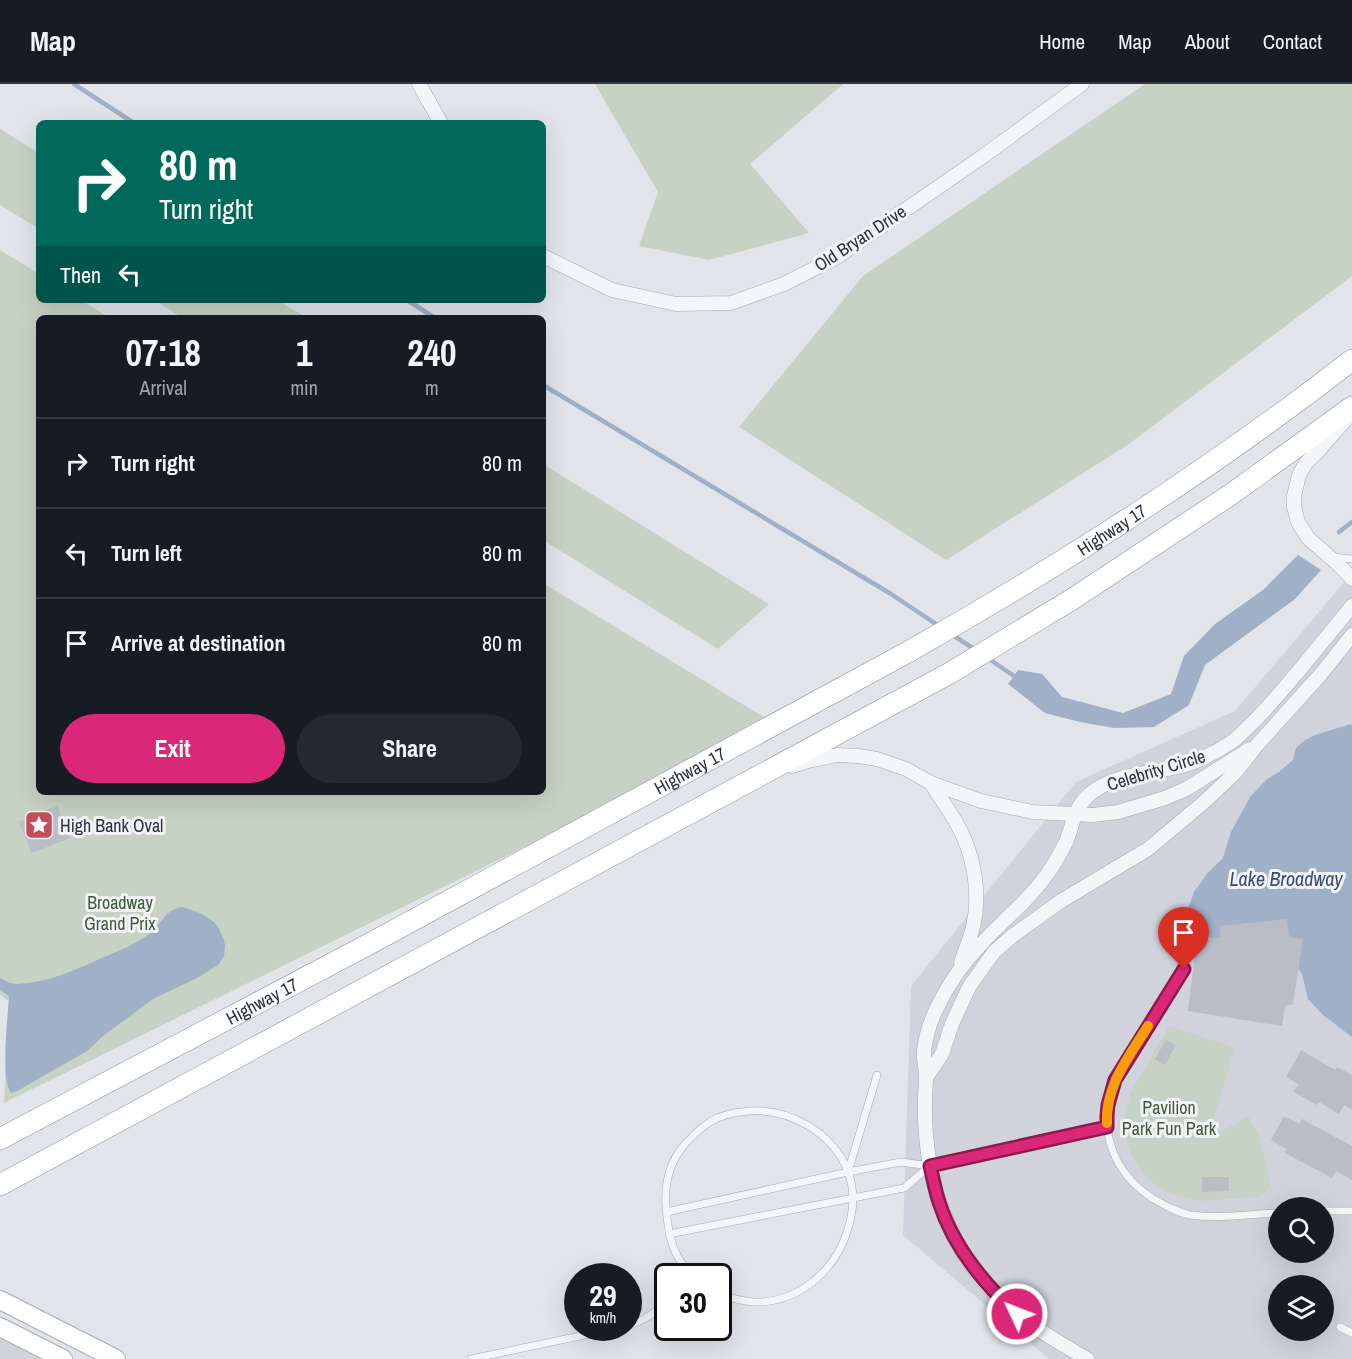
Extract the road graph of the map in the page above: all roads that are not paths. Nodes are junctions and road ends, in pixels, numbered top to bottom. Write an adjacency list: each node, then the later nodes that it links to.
1 (419, 84): 3 (street)
2 (1082, 84): 4 (street, Old Bryan Drive)
3 (439, 120)
4 (546, 257)
5 (1352, 360): 22 (highway, Highway 17)
6 (1352, 407): 14 (highway, Highway 17)
7 (1352, 412): 8 (street)
8 (1328, 556): 9 (lane); 10 (street)
9 (1352, 559)
10 (1352, 579)
11 (1352, 606): 16 (street, Celebrity Circle)
12 (1352, 635): 13 (street, Celebrity Circle)
13 (1257, 745): 16 (street); 20 (street, Celebrity Circle)
14 (752, 779): 15 (street); 25 (highway, Highway 17)
15 (930, 783): 16 (street); 18 (street)
16 (1075, 813): 18 (street, Celebrity Circle)
17 (1184, 969): 21 (lane)
18 (958, 970): 20 (street, Celebrity Circle)
19 (878, 1075): 24 (lane)
20 (927, 1076): 23 (street, Celebrity Circle)
21 (1107, 1127): 23 (lane); 32 (lane)
22 (0, 1139)
23 (930, 1166): 24 (lane); 28 (lane); 46 (street, Celebrity Circle)
24 (848, 1172): 28 (lane); 31 (lane); 31 (lane)
25 (22, 1173): 26 (highway, Highway 17); 27 (main road)
26 (0, 1185)
27 (0, 1198)
28 (853, 1198): 33 (lane); 35 (lane)
29 (1334, 1211): 30 (lane)
30 (1352, 1211)
31 (666, 1212): 33 (lane)
32 (1268, 1214)
33 (669, 1234): 34 (lane)
34 (680, 1263)
35 (732, 1297)
36 (0, 1300): 44 (main road)
37 (654, 1313): 38 (lane)
38 (642, 1322)
39 (0, 1327): 43 (main road)
40 (1340, 1327): 41 (lane)
41 (1352, 1333)
42 (564, 1339): 45 (lane)
43 (63, 1359)
44 (116, 1359)
45 (471, 1359)
46 (1087, 1359)

